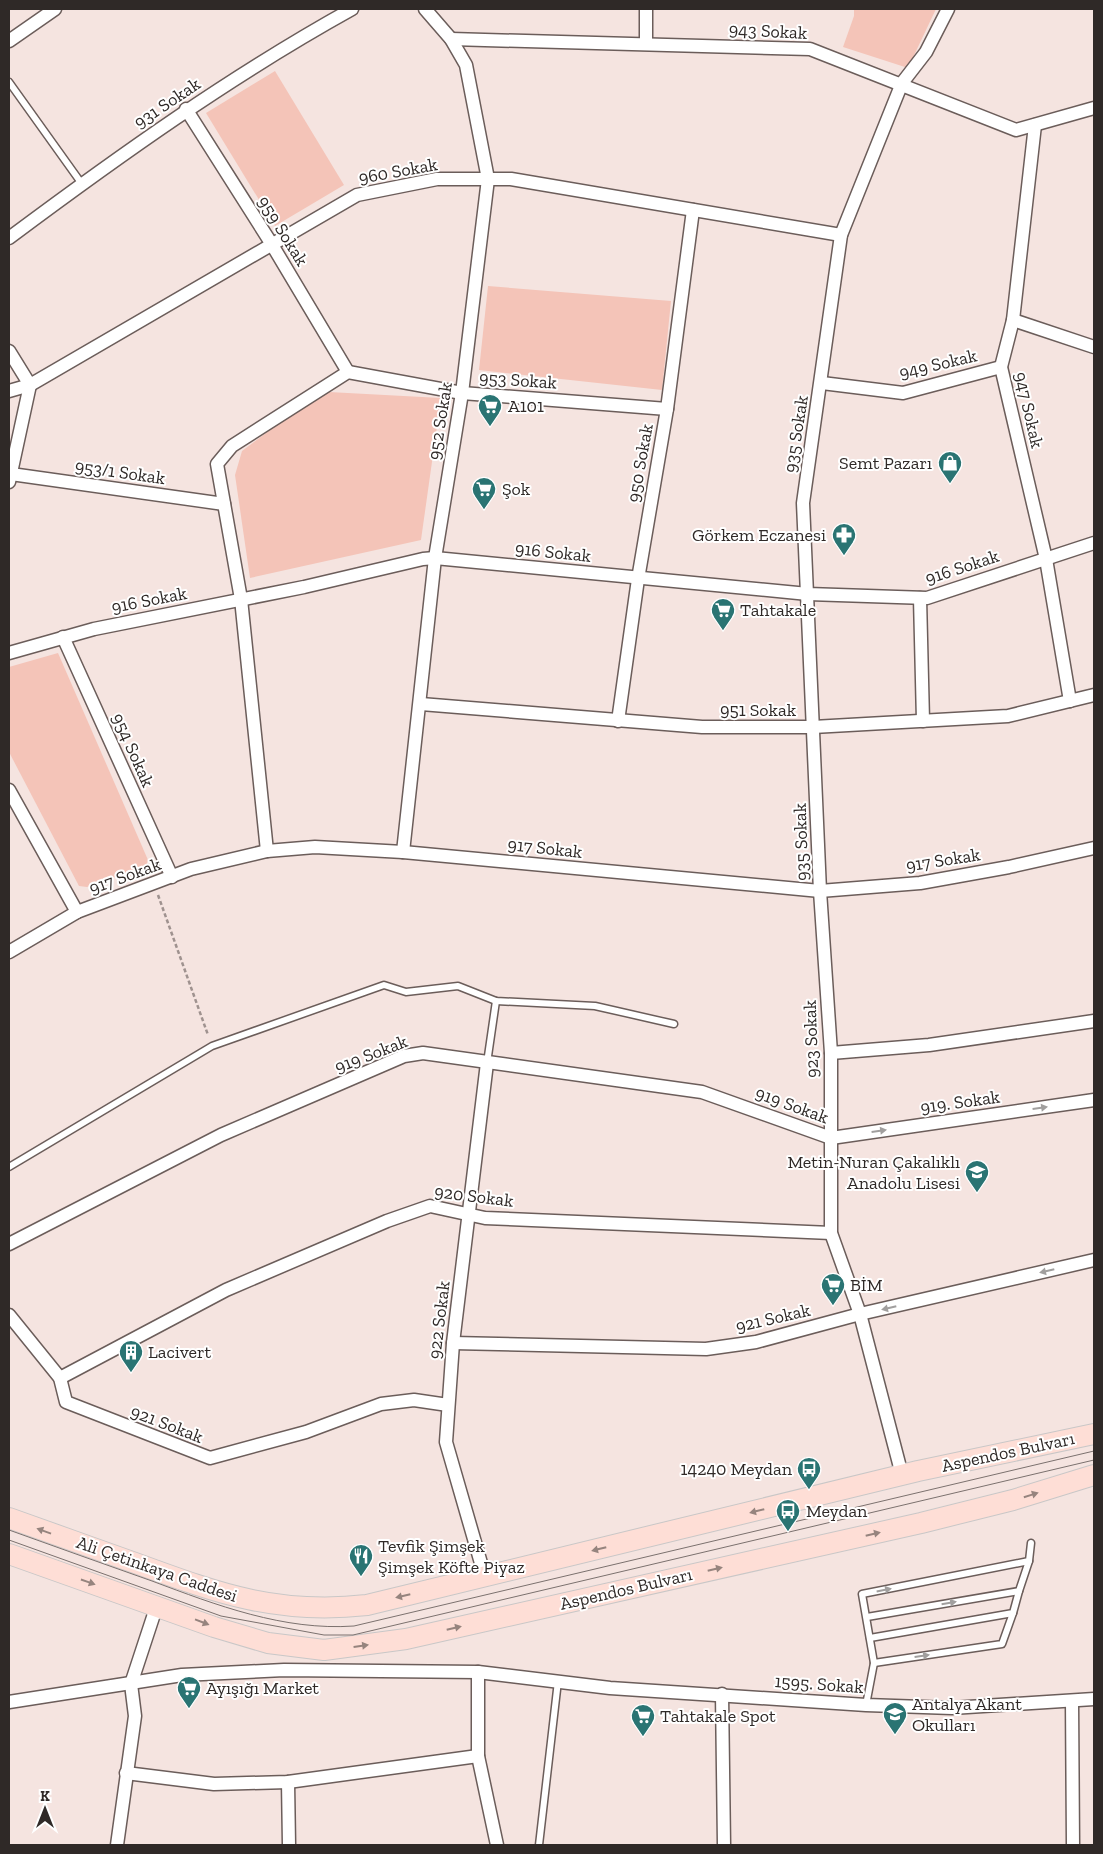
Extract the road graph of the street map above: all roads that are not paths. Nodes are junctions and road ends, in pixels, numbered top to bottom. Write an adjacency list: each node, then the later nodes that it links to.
1 (55, 9): 7 (street)
2 (352, 9): 12 (street, 931 Sokak)
3 (425, 9): 6 (street, 952 Sokak)
4 (646, 9): 8 (street)
5 (948, 9): 10 (street, 935 Sokak)
6 (451, 39): 8 (street, 943 Sokak); 14 (street, 952 Sokak)
7 (9, 41)
8 (646, 43): 10 (street, 943 Sokak)
9 (9, 82): 15 (lane)
10 (902, 83): 13 (street, 943 Sokak); 17 (street, 935 Sokak)
11 (1094, 108): 13 (street, 943 Sokak)
12 (186, 109): 15 (street, 931 Sokak); 19 (street, 959 Sokak)
13 (1035, 125): 20 (street, 947 Sokak)
14 (488, 179): 16 (street, 960 Sokak); 19 (street, 960 Sokak); 28 (street, 952 Sokak)
15 (82, 184): 18 (street, 931 Sokak)
16 (693, 210): 17 (street, 960 Sokak); 29 (street, 950 Sokak)
17 (841, 235): 25 (street, 935 Sokak)
18 (9, 238)
19 (271, 243): 24 (street, 959 Sokak); 26 (street, 960 Sokak)
20 (1013, 320): 21 (street); 23 (street, 947 Sokak)
21 (1094, 347)
22 (9, 351): 26 (street)
23 (1001, 367): 25 (street, 949 Sokak); 34 (street, 947 Sokak)
24 (348, 372): 28 (street, 953 Sokak); 31 (street)
25 (822, 383): 36 (street, 935 Sokak)
26 (30, 385): 27 (street, 960 Sokak); 30 (street)
27 (9, 392)
28 (462, 393): 29 (street, 953 Sokak); 33 (street, 952 Sokak)
29 (667, 409): 35 (street, 950 Sokak)
30 (10, 478): 31 (street, 953/1 Sokak)
31 (224, 504): 38 (street)
32 (1094, 543): 34 (street, 916 Sokak)
33 (435, 558): 35 (street, 916 Sokak); 38 (street, 916 Sokak); 43 (street, 952 Sokak)
34 (1046, 559): 37 (street, 916 Sokak); 42 (street, 947 Sokak)
35 (638, 579): 36 (street, 916 Sokak); 44 (street, 950 Sokak)
36 (808, 594): 37 (street, 916 Sokak); 46 (street, 935 Sokak)
37 (920, 598): 45 (street)
38 (241, 599): 39 (street, 916 Sokak); 49 (street)
39 (63, 637): 40 (street, 916 Sokak); 51 (street, 954 Sokak)
40 (9, 653)
41 (1094, 695): 42 (street, 951 Sokak)
42 (1070, 701): 45 (street, 951 Sokak)
43 (421, 704): 44 (street, 951 Sokak); 50 (street, 952 Sokak)
44 (618, 721): 46 (street, 951 Sokak)
45 (923, 721): 46 (street, 951 Sokak)
46 (814, 727): 52 (street, 935 Sokak)
47 (10, 795): 53 (street)
48 (1094, 848): 52 (street, 917 Sokak)
49 (267, 851): 50 (street, 917 Sokak); 51 (street, 917 Sokak)
50 (403, 852): 52 (street, 917 Sokak)
51 (172, 877): 53 (street, 917 Sokak)
52 (820, 891): 58 (street, 923 Sokak)
53 (77, 912): 54 (street, 917 Sokak)
54 (9, 952)
55 (496, 1001): 57 (lane); 59 (lane); 62 (lane)
56 (1094, 1021): 58 (street)
57 (674, 1024)
58 (831, 1053): 61 (street, 923 Sokak)
59 (487, 1063): 61 (street, 919 Sokak); 63 (street, 922 Sokak); 65 (street, 919 Sokak)
60 (1094, 1100): 61 (street, 919. Sokak, one-way to 60)
61 (831, 1138): 64 (street, 923 Sokak)
62 (9, 1167)
63 (470, 1216): 64 (street, 920 Sokak); 69 (street, 922 Sokak); 70 (street, 920 Sokak)
64 (831, 1233): 68 (street, 923 Sokak)
65 (9, 1244)
66 (1094, 1260): 68 (street, 921 Sokak, one-way to 68)
67 (9, 1314): 70 (street, 921 Sokak)
68 (860, 1314): 69 (street, 921 Sokak); 73 (street, 923 Sokak)
69 (453, 1343): 71 (street, 922 Sokak)
70 (60, 1378): 71 (street, 921 Sokak)
71 (448, 1405): 79 (street, 922 Sokak)
72 (1094, 1434): 73 (main road, Aspendos Bulvarı)
73 (902, 1475): 79 (main road, Aspendos Bulvarı, one-way to 79)
74 (1094, 1475): 81 (main road, Aspendos Bulvarı, one-way to 74)
75 (9, 1518): 79 (main road, Ali Çetinkaya Caddesi, one-way to 75)
76 (1031, 1543): 78 (lane)
77 (9, 1554): 81 (main road, Aspendos Bulvarı, one-way to 81)
78 (1028, 1561): 80 (lane); 83 (lane, one-way to 78)
79 (485, 1577)
80 (1019, 1592): 82 (lane); 83 (lane, one-way to 80)
81 (156, 1605): 88 (street)
82 (1012, 1614): 84 (lane); 85 (lane, one-way to 82)
83 (867, 1617): 84 (lane)
84 (870, 1638): 85 (lane)
85 (874, 1663): 93 (lane)
86 (478, 1672): 87 (street, 1595. Sokak); 88 (street, 1595. Sokak); 94 (street)
87 (558, 1681): 89 (street, 1595. Sokak); 100 (lane)
88 (131, 1684): 92 (street, 1595. Sokak); 95 (street)
89 (722, 1694): 93 (street, 1595. Sokak); 101 (street)
90 (1094, 1699): 91 (street, 1595. Sokak)
91 (1072, 1701): 93 (street, 1595. Sokak); 102 (street)
92 (9, 1702)
93 (866, 1705)
94 (478, 1756): 96 (street); 99 (street)
95 (126, 1773): 96 (street); 97 (street)
96 (288, 1782): 98 (street)
97 (117, 1845)
98 (290, 1845)
99 (497, 1845)
100 (540, 1845)
101 (724, 1845)
102 (1073, 1845)

